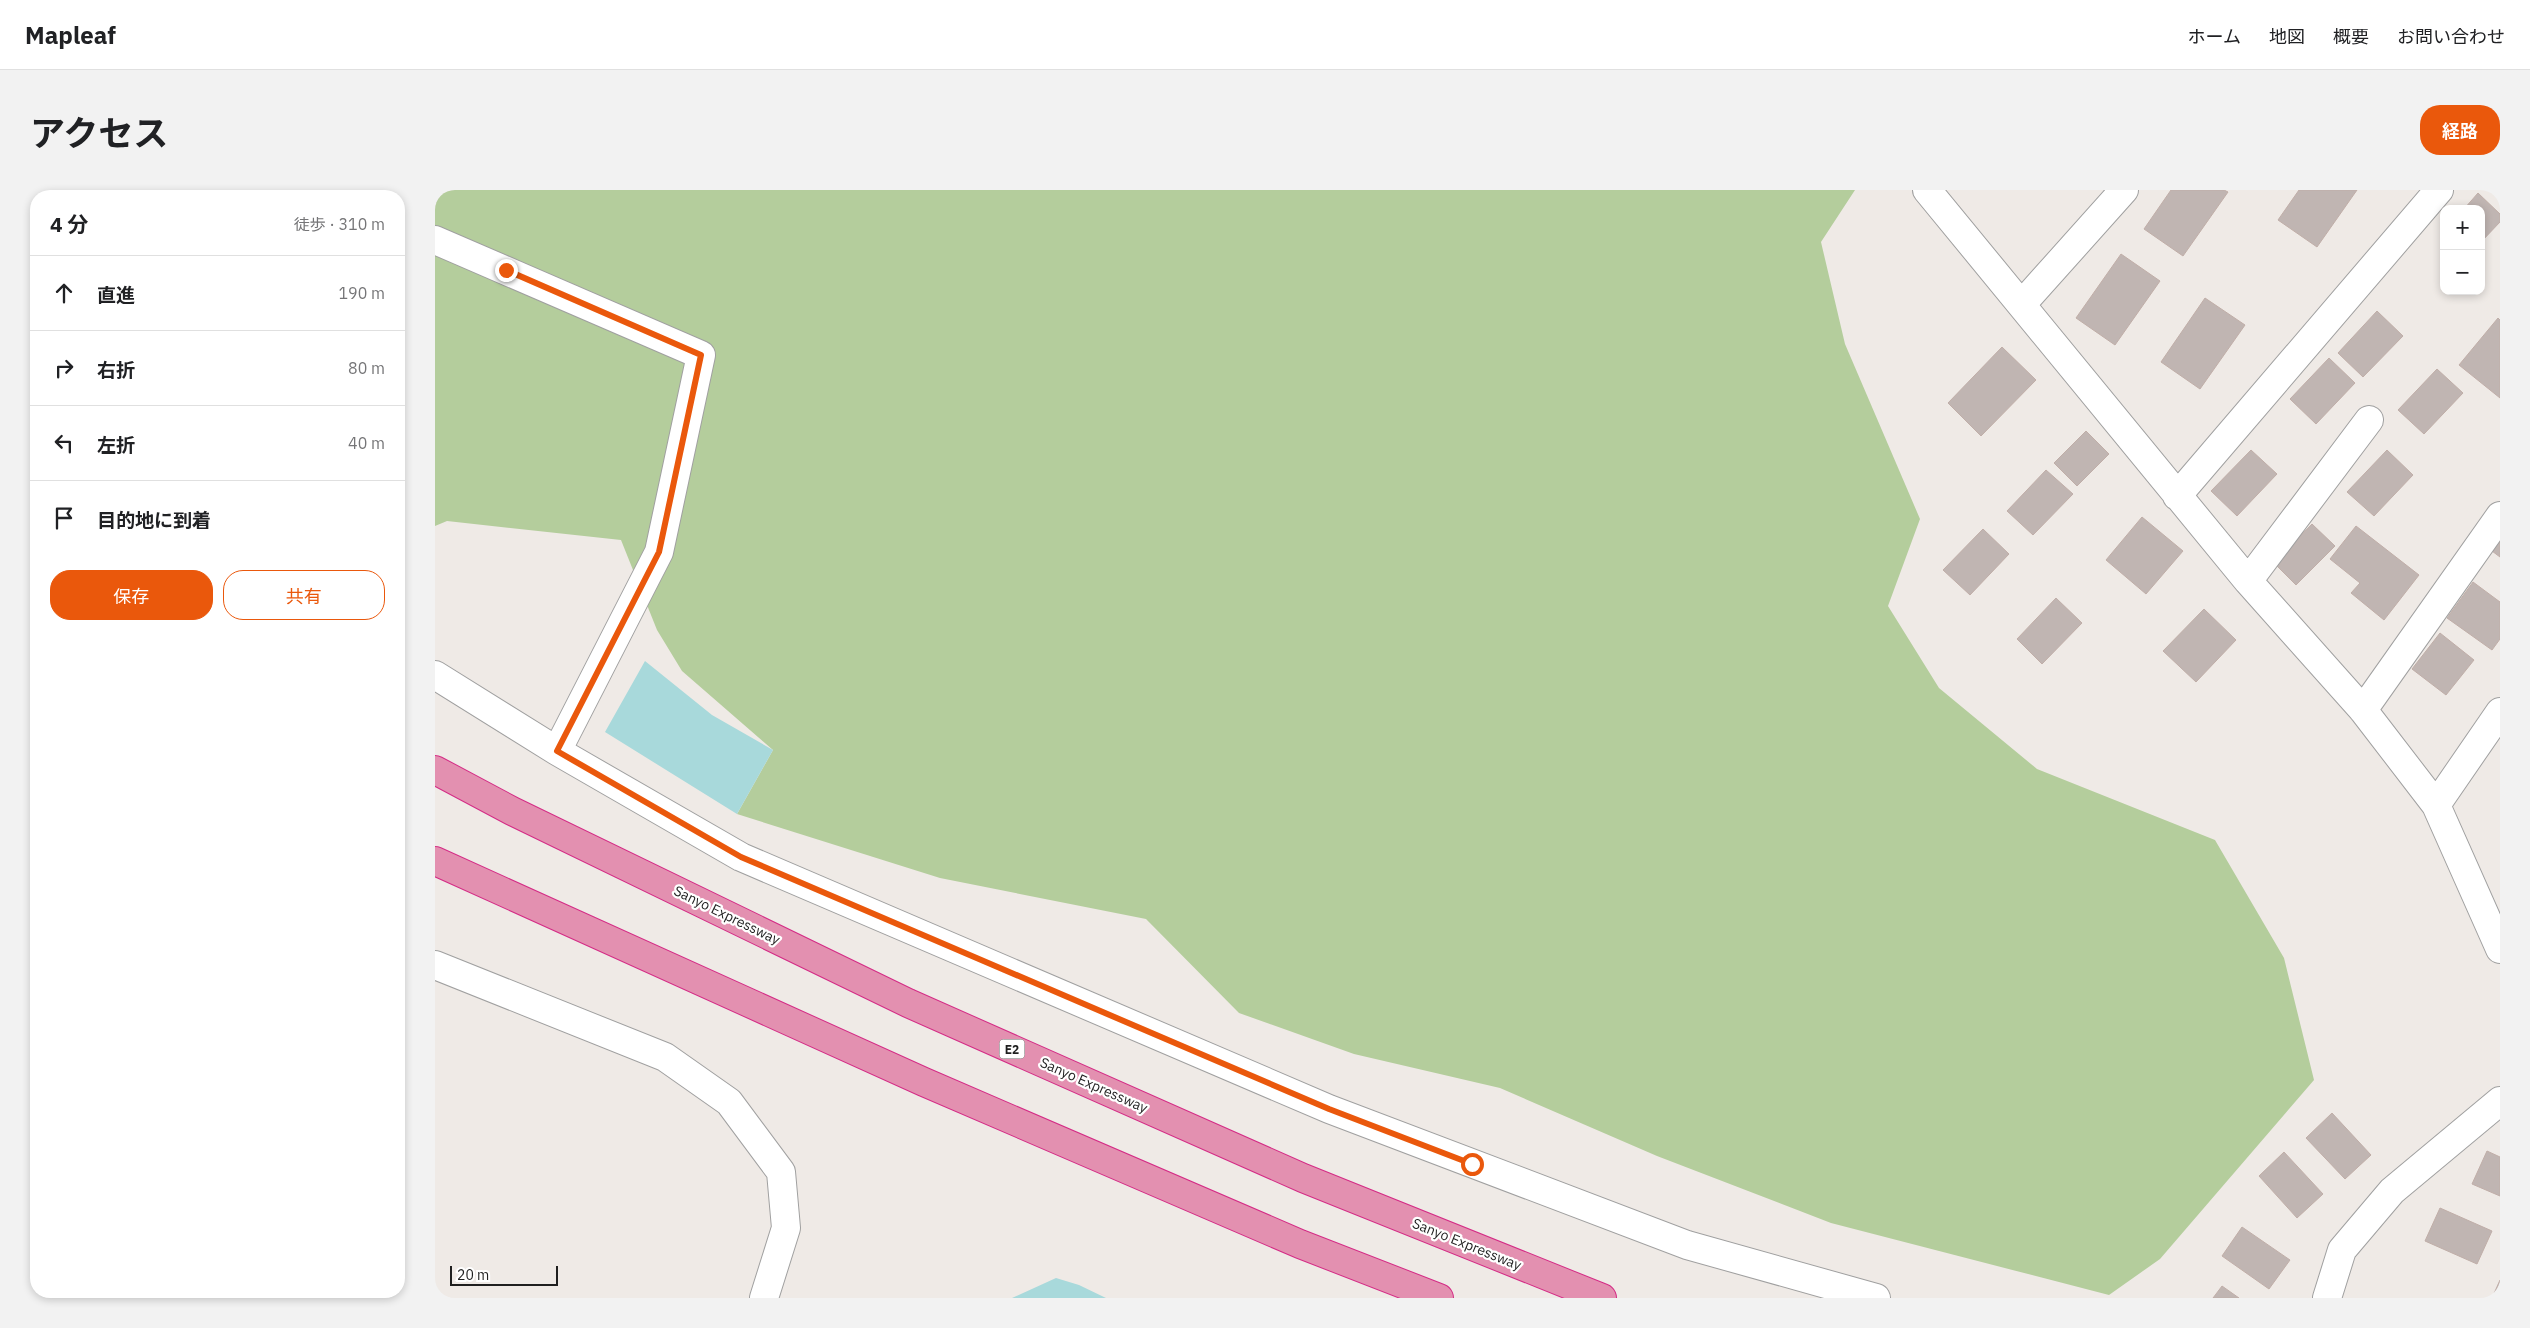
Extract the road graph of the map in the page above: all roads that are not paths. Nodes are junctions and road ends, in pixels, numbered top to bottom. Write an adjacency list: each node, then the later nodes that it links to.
1 (1927, 190): 5 (street)
2 (2124, 190): 5 (street)
3 (2439, 190): 7 (street)
4 (435, 240): 13 (street)
5 (2022, 304): 7 (street)
6 (2369, 420): 9 (street)
7 (2177, 496): 9 (street)
8 (2500, 516): 11 (street)
9 (2248, 581): 11 (street)
10 (435, 675): 13 (street)
11 (2363, 710): 15 (street)
12 (2500, 712): 15 (street)
13 (557, 751): 23 (street)
14 (435, 770): 22 (highway, Sanyo Expressway / E2)
15 (2436, 805): 17 (street)
16 (435, 861): 21 (highway)
17 (2500, 949)
18 (435, 965): 20 (street)
19 (2500, 1101): 24 (street)
20 (764, 1298)
21 (1439, 1298)
22 (1602, 1298)
23 (1876, 1298)
24 (2327, 1298)

